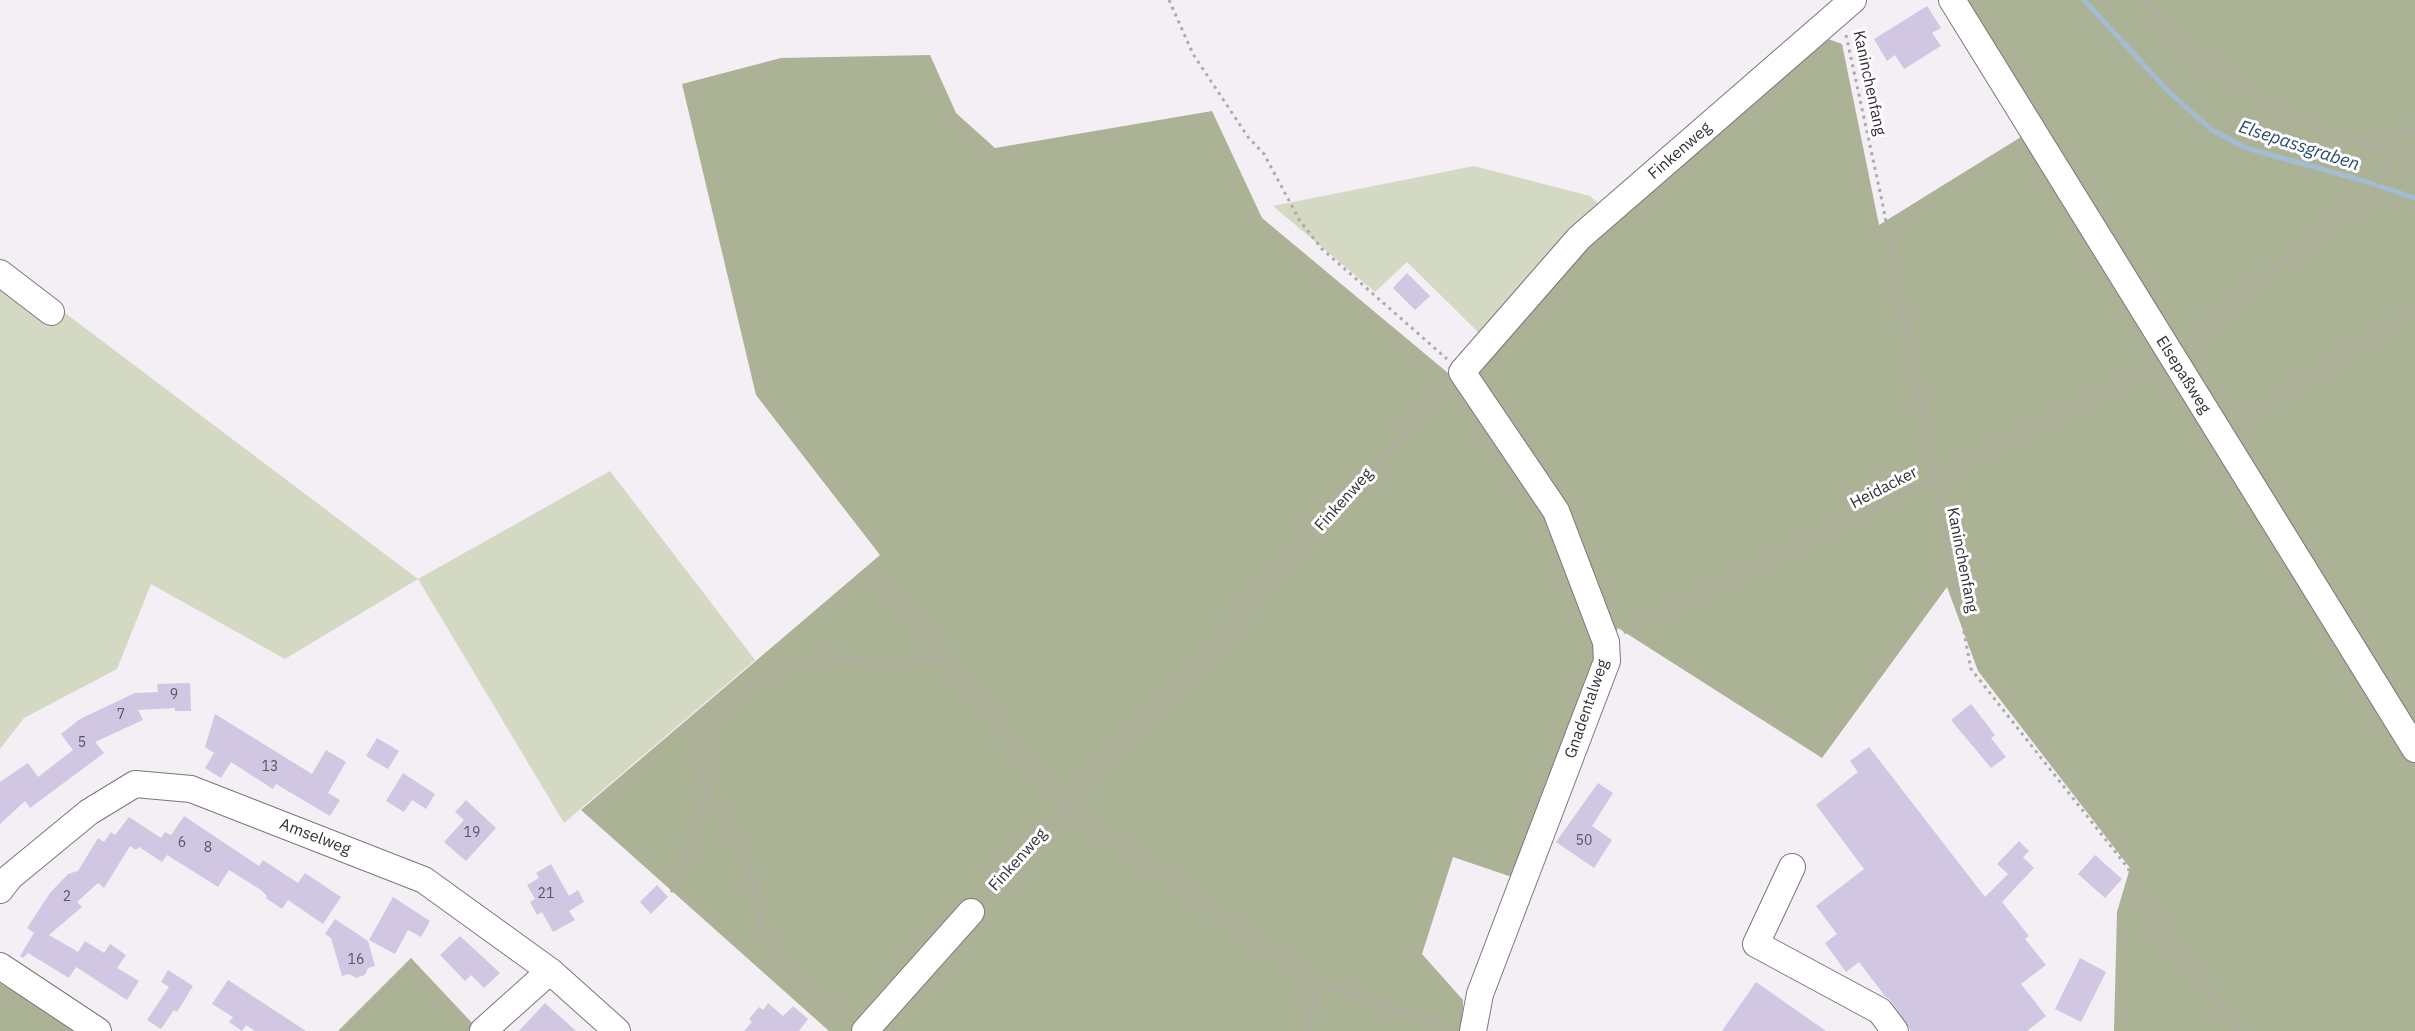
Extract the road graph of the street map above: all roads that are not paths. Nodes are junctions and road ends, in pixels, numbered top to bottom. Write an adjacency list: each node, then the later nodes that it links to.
1 (1952, 0): 6 (street, Elsepaßweg)
2 (1847, 6): 5 (street, Finkenweg)
3 (0, 273): 4 (street)
4 (51, 312)
5 (1462, 372): 16 (street, Gnadentalweg)
6 (2415, 749)
7 (1792, 867): 17 (street)
8 (0, 890): 11 (street, Amselweg)
9 (971, 912): 12 (street)
10 (0, 966): 13 (street)
11 (550, 971): 14 (street); 15 (street, Amselweg)
12 (857, 1026)
13 (98, 1031)
14 (483, 1031)
15 (617, 1031)
16 (1473, 1031)
17 (1895, 1031)

